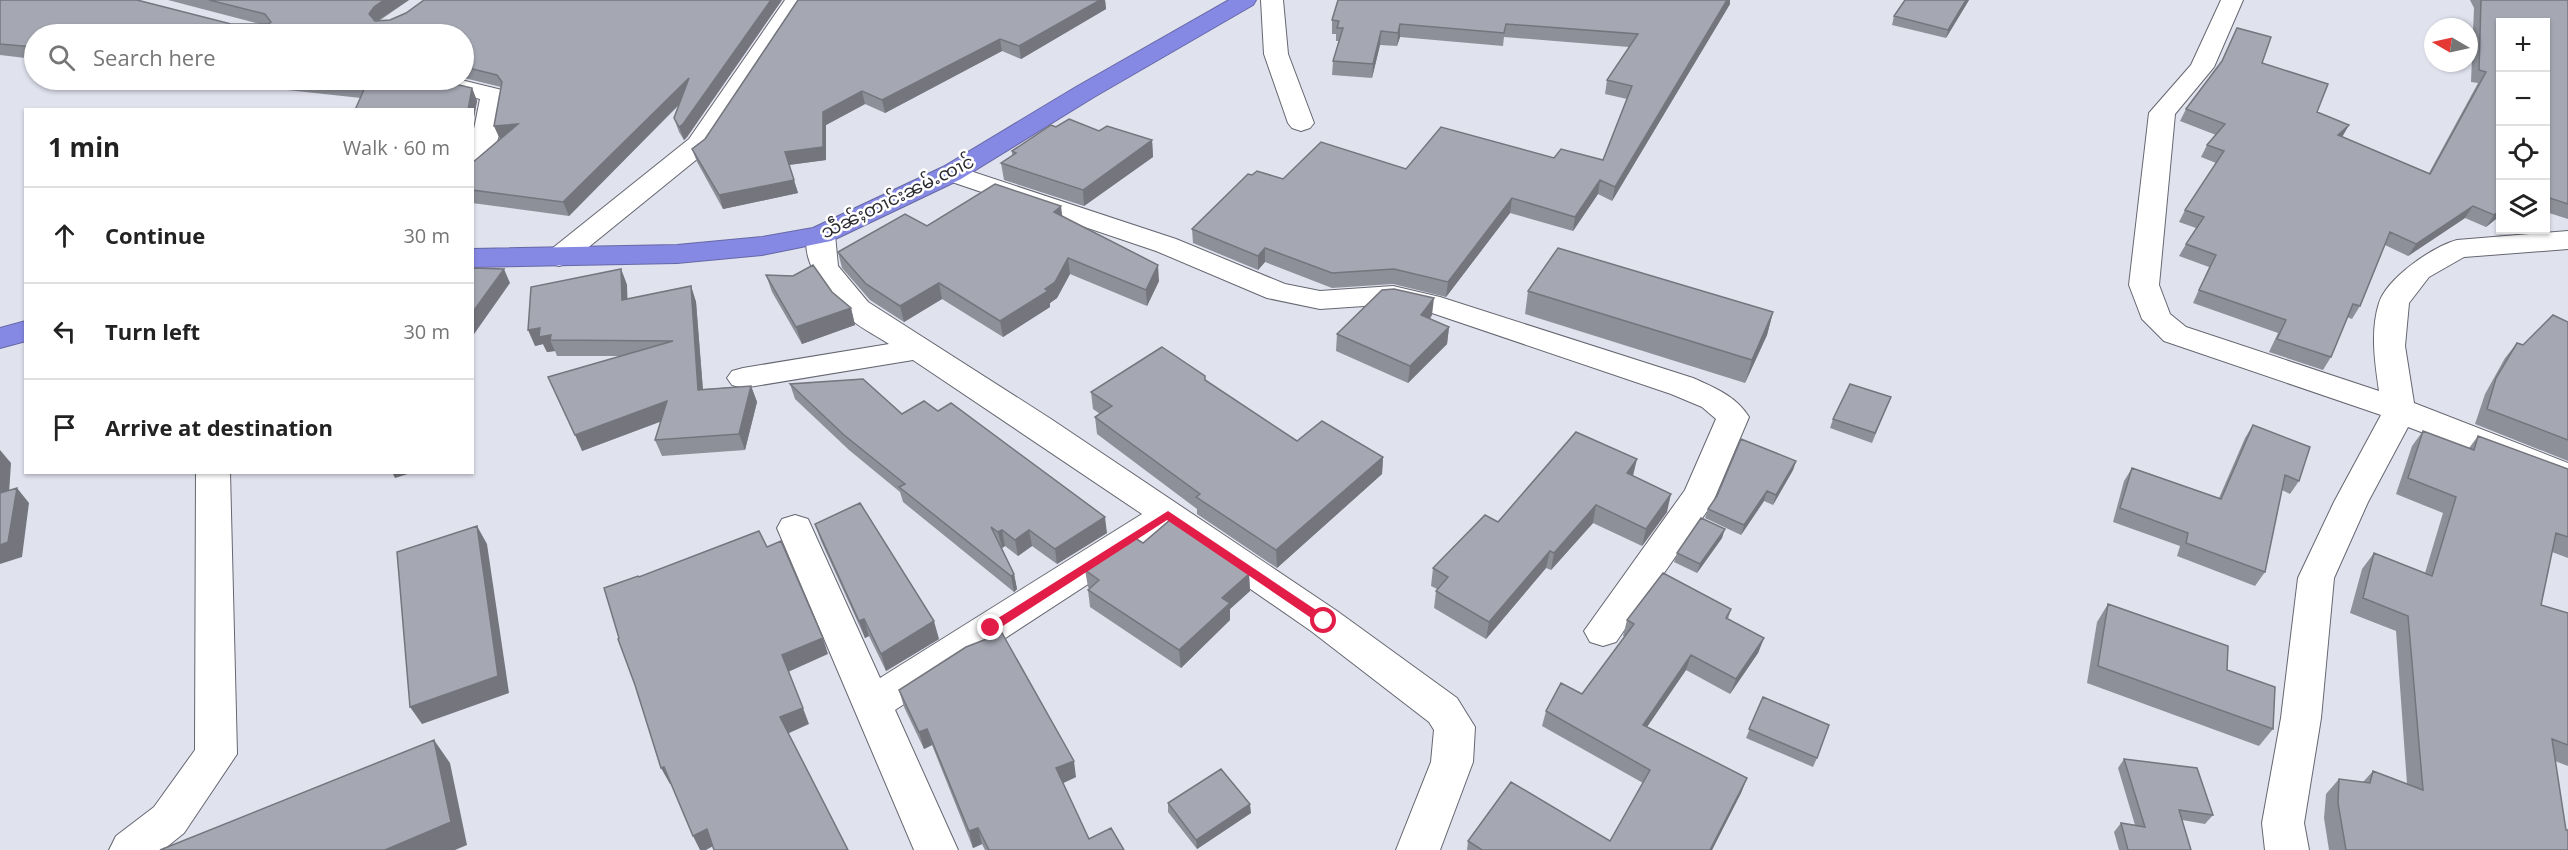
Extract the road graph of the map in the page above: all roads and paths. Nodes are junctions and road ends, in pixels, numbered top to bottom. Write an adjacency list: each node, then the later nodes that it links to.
1 (796, 0): 11 (street)
2 (1245, 0): 8 (highway, သဵၼ်ႈတၢင်းၼမ်ႉၸၢင်)
3 (1272, 0): 6 (street)
4 (2232, 0): 17 (street)
5 (474, 90): 7 (street)
6 (1301, 123)
7 (474, 156)
8 (952, 173): 9 (highway, သဵၼ်ႈတၢင်းၼမ်ႉၸၢင်); 22 (street)
9 (821, 235): 11 (highway, သဵၼ်ႈတၢင်းၼမ်ႉၸၢင်); 15 (street)
10 (2568, 240): 17 (street)
11 (559, 257): 12 (highway, သဵၼ်ႈတၢင်းၼမ်ႉၸၢင်)
12 (474, 258)
13 (24, 332): 14 (highway)
14 (0, 338)
15 (918, 349): 16 (street); 20 (street)
16 (743, 378)
17 (2400, 410): 19 (street); 27 (street)
18 (213, 474): 24 (street)
19 (2568, 476)
20 (1168, 515): 23 (street); 26 (street)
21 (795, 528): 23 (street)
22 (1603, 631)
23 (873, 703): 25 (street)
24 (130, 850)
25 (936, 850)
26 (1418, 850)
27 (2288, 850)

